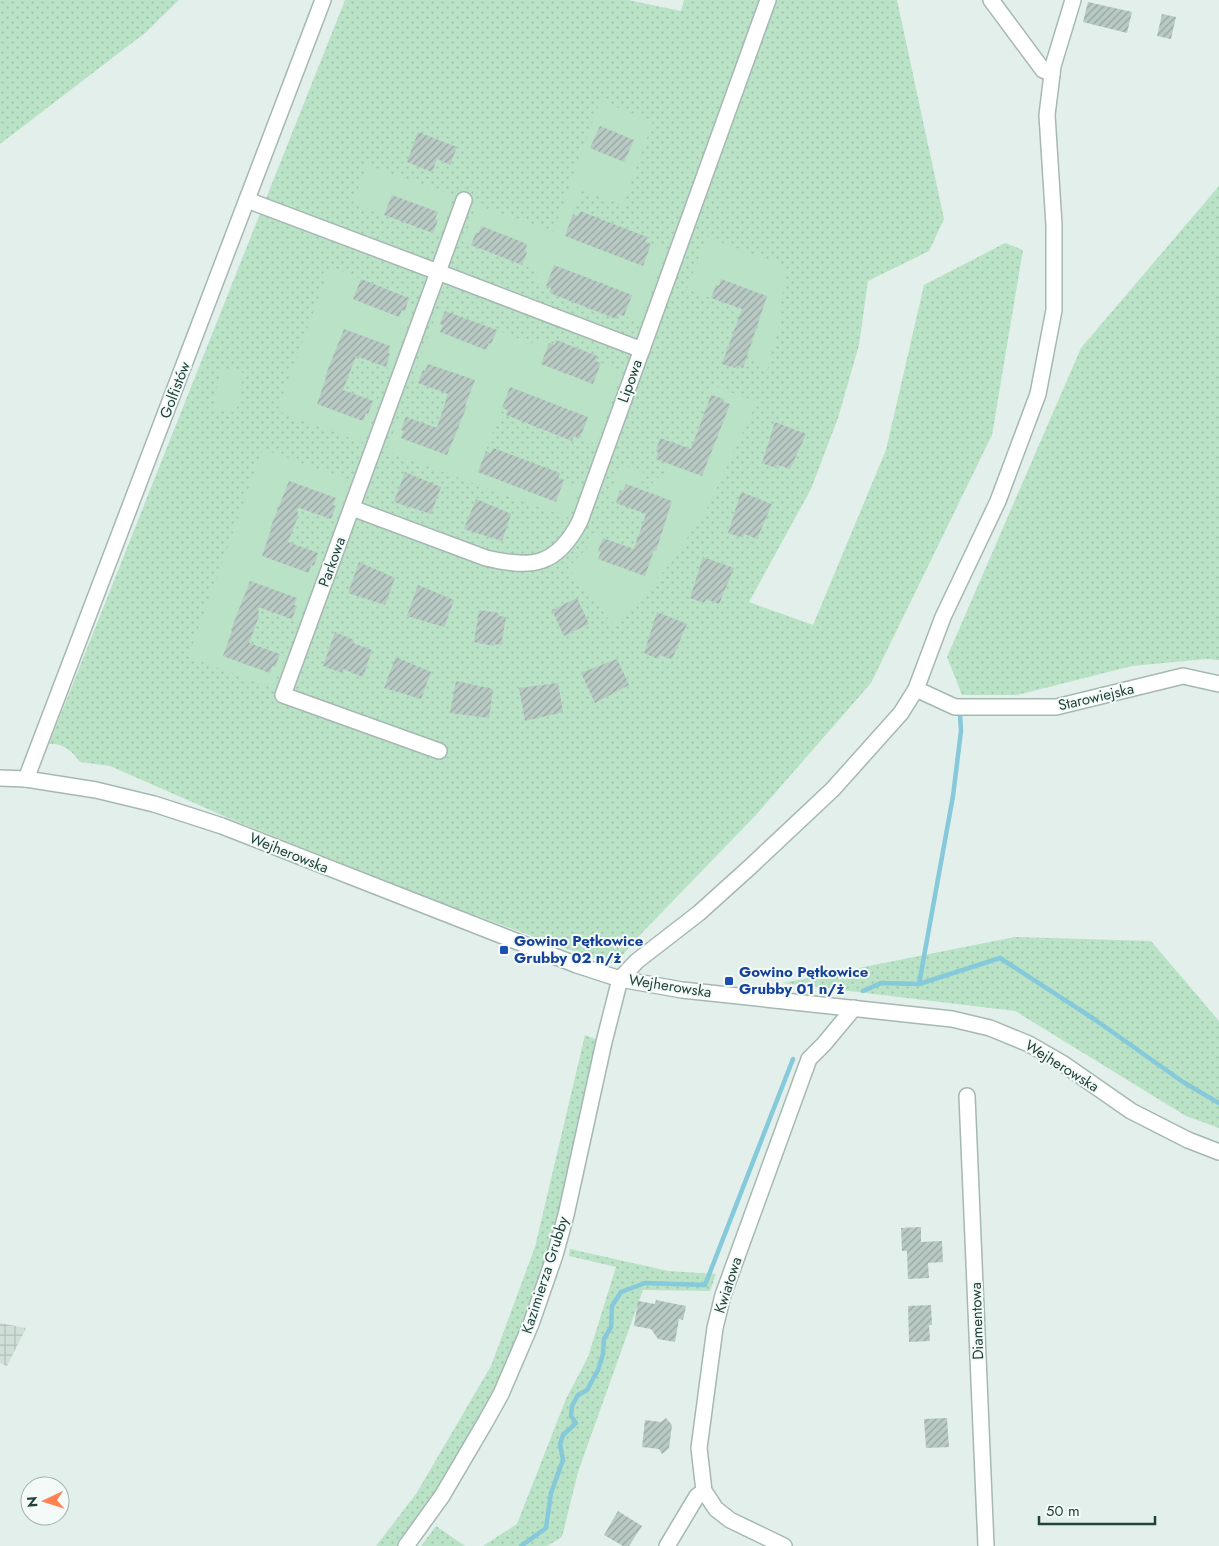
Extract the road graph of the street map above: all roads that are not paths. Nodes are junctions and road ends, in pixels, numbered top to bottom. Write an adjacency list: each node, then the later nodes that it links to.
1 (323, 0): 6 (street, Golfistów)
2 (768, 0): 9 (street, Lipowa)
3 (991, 0): 5 (street)
4 (1072, 0): 5 (street)
5 (1052, 74): 12 (street)
6 (247, 200): 8 (street); 15 (street, Golfistów)
7 (464, 200): 8 (street, Parkowa)
8 (438, 272): 9 (street); 10 (street, Parkowa)
9 (642, 350): 10 (street, Lipowa)
10 (352, 508): 13 (street, Parkowa)
11 (1219, 684): 12 (street, Starowiejska)
12 (916, 689): 16 (street)
13 (439, 752)
14 (0, 778): 15 (street, Wejherowska)
15 (26, 779): 16 (street, Wejherowska)
16 (620, 979): 17 (street, Wejherowska); 22 (street, Kazimierza Grubby)
17 (854, 1008): 19 (street, Wejherowska); 20 (street, Kwiatowa)
18 (967, 1096): 24 (street, Diamentowa)
19 (1219, 1152)
20 (704, 1491): 21 (street, Kwiatowa); 23 (street)
21 (777, 1545)
22 (406, 1546)
23 (666, 1546)
24 (986, 1546)

